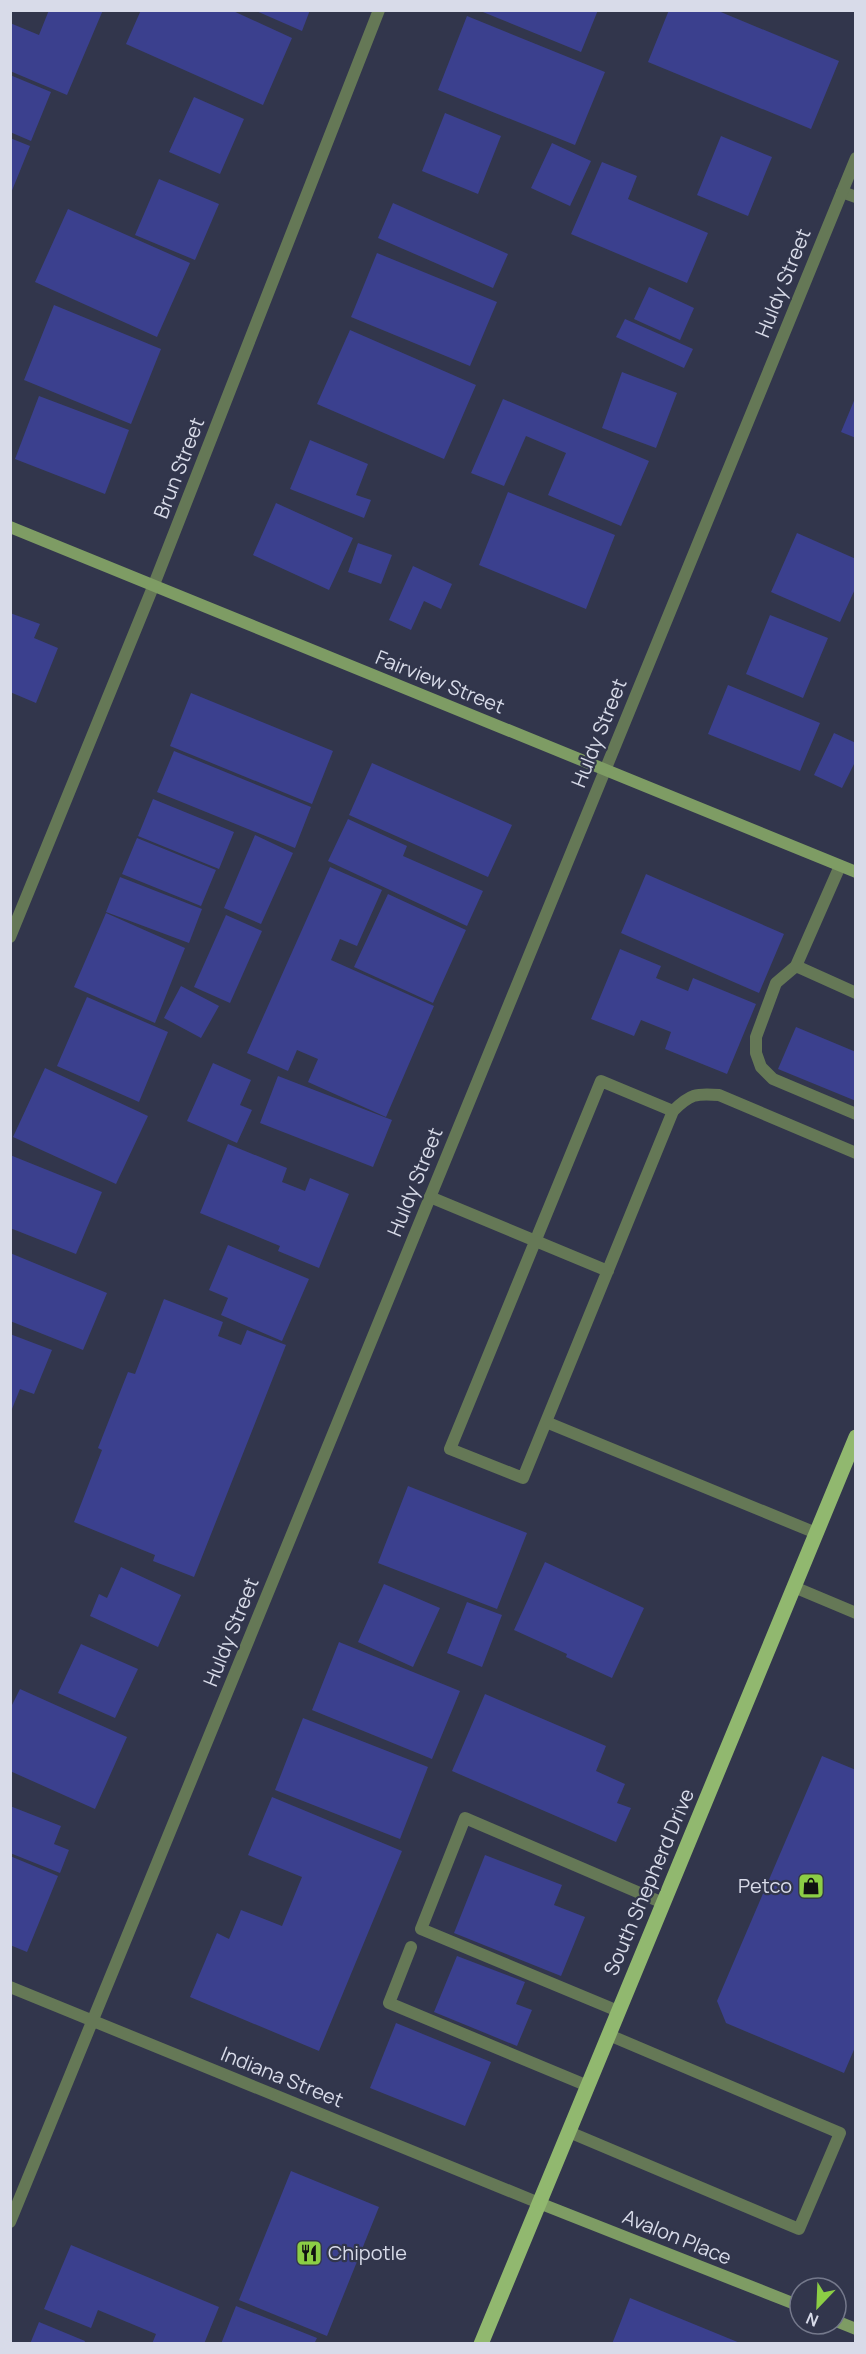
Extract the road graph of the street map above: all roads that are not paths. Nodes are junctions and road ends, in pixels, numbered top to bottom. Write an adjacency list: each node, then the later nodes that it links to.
1 (379, 10): 6 (street, Brun Street)
2 (855, 158): 3 (street, Huldy Street)
3 (842, 192): 4 (street); 7 (street, Huldy Street)
4 (855, 197)
5 (10, 527): 6 (street, Fairview Street)
6 (153, 587): 7 (street, Fairview Street); 10 (street, Brun Street)
7 (605, 769): 8 (street, Fairview Street); 16 (street, Huldy Street)
8 (840, 866): 9 (street, Fairview Street); 11 (street)
9 (855, 872)
10 (10, 937)
11 (796, 966): 12 (street); 14 (street)
12 (855, 993)
13 (674, 1111): 15 (street); 17 (street); 18 (street)
14 (855, 1114)
15 (855, 1153)
16 (430, 1197): 17 (street); 28 (street, Huldy Street)
17 (536, 1240): 18 (street); 19 (street)
18 (608, 1270): 19 (street)
19 (546, 1422): 21 (street)
20 (855, 1437): 21 (main road, South Shepherd Drive)
21 (816, 1533): 22 (main road, South Shepherd Drive)
22 (794, 1587): 23 (street); 24 (main road, South Shepherd Drive)
23 (855, 1613)
24 (663, 1903): 27 (main road, South Shepherd Drive); 27 (street)
25 (411, 1947): 30 (street)
26 (10, 1987): 28 (street, Indiana Street)
27 (618, 2011): 29 (main road, South Shepherd Drive)
28 (93, 2021): 32 (street, Indiana Street); 33 (street, Huldy Street)
29 (609, 2035): 30 (main road, South Shepherd Drive); 31 (street)
30 (588, 2086): 31 (main road, South Shepherd Drive)
31 (569, 2132): 32 (main road, South Shepherd Drive)
32 (539, 2203): 34 (street, Avalon Place); 35 (main road, South Shepherd Drive)
33 (10, 2222)
34 (788, 2302)
35 (481, 2343)

